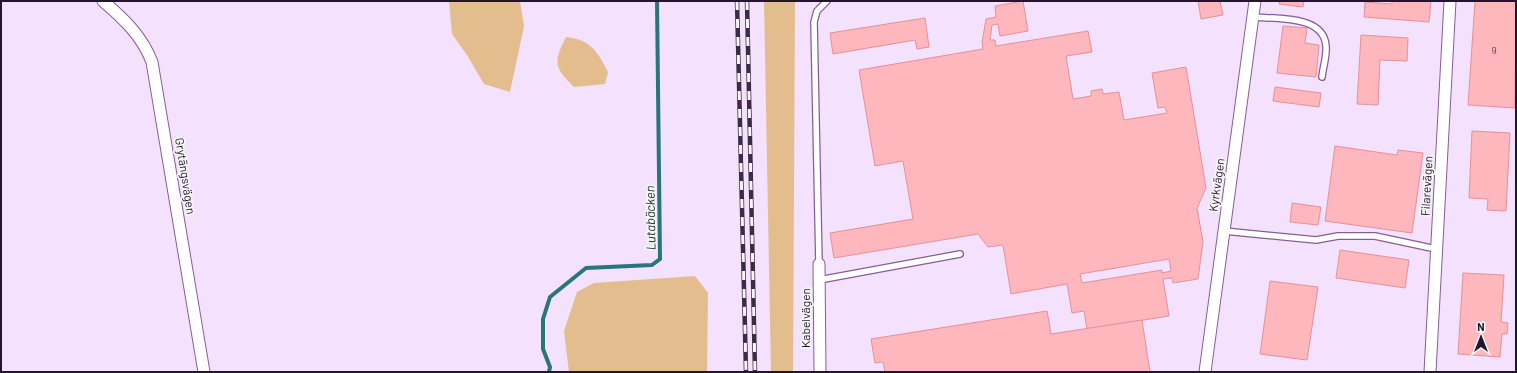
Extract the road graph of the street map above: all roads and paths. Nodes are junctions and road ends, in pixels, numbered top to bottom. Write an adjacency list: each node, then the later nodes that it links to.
1 (103, 1): 12 (street, Grytängsvägen)
2 (1255, 1): 5 (street, Kyrkvägen)
3 (1450, 1): 8 (street, Filarevägen)
4 (825, 2): 10 (lane)
5 (1253, 17): 6 (lane); 7 (street, Kyrkvägen)
6 (1322, 77)
7 (1224, 231): 8 (lane); 14 (street, Kyrkvägen)
8 (1436, 249): 15 (street, Filarevägen)
9 (960, 254): 11 (lane)
10 (819, 264): 11 (street, Kabelvägen)
11 (819, 280): 13 (street, Kabelvägen)
12 (204, 372)
13 (820, 372)
14 (1205, 372)
15 (1430, 372)

